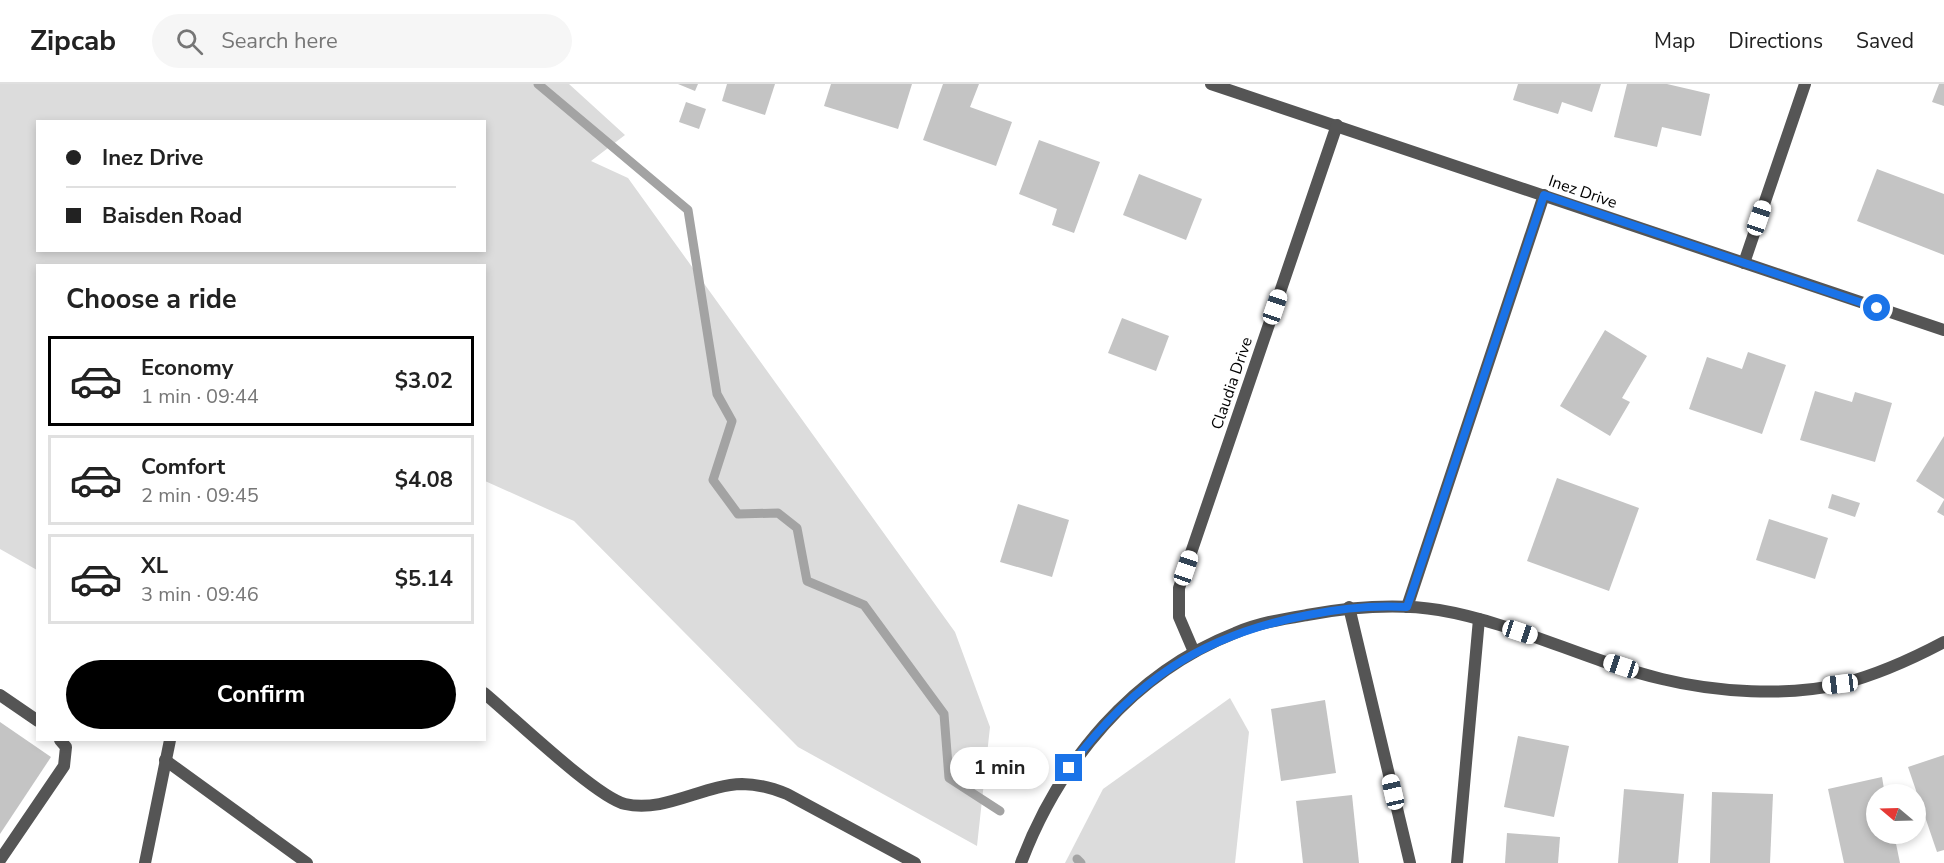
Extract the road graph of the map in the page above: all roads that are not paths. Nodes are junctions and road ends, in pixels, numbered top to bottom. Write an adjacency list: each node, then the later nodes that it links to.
1 (1211, 84): 3 (street, Inez Drive)
2 (1805, 84): 5 (street)
3 (1337, 125): 4 (street, Inez Drive); 11 (street, Claudia Drive)
4 (1544, 195): 5 (street, Inez Drive); 8 (street)
5 (1744, 263): 6 (street, Inez Drive)
6 (1944, 330)
7 (1349, 607): 8 (street); 11 (street); 23 (street)
8 (1407, 607): 9 (street)
9 (1479, 619): 10 (street); 24 (street)
10 (1944, 642)
11 (1194, 652): 22 (street)
12 (0, 695): 14 (street)
13 (486, 695): 21 (street)
14 (36, 720)
15 (61, 741): 18 (street)
16 (170, 741): 17 (street)
17 (165, 760): 19 (street); 20 (street)
18 (0, 860)
19 (145, 863)
20 (307, 863)
21 (915, 863)
22 (1022, 863)
23 (1410, 863)
24 (1457, 863)

